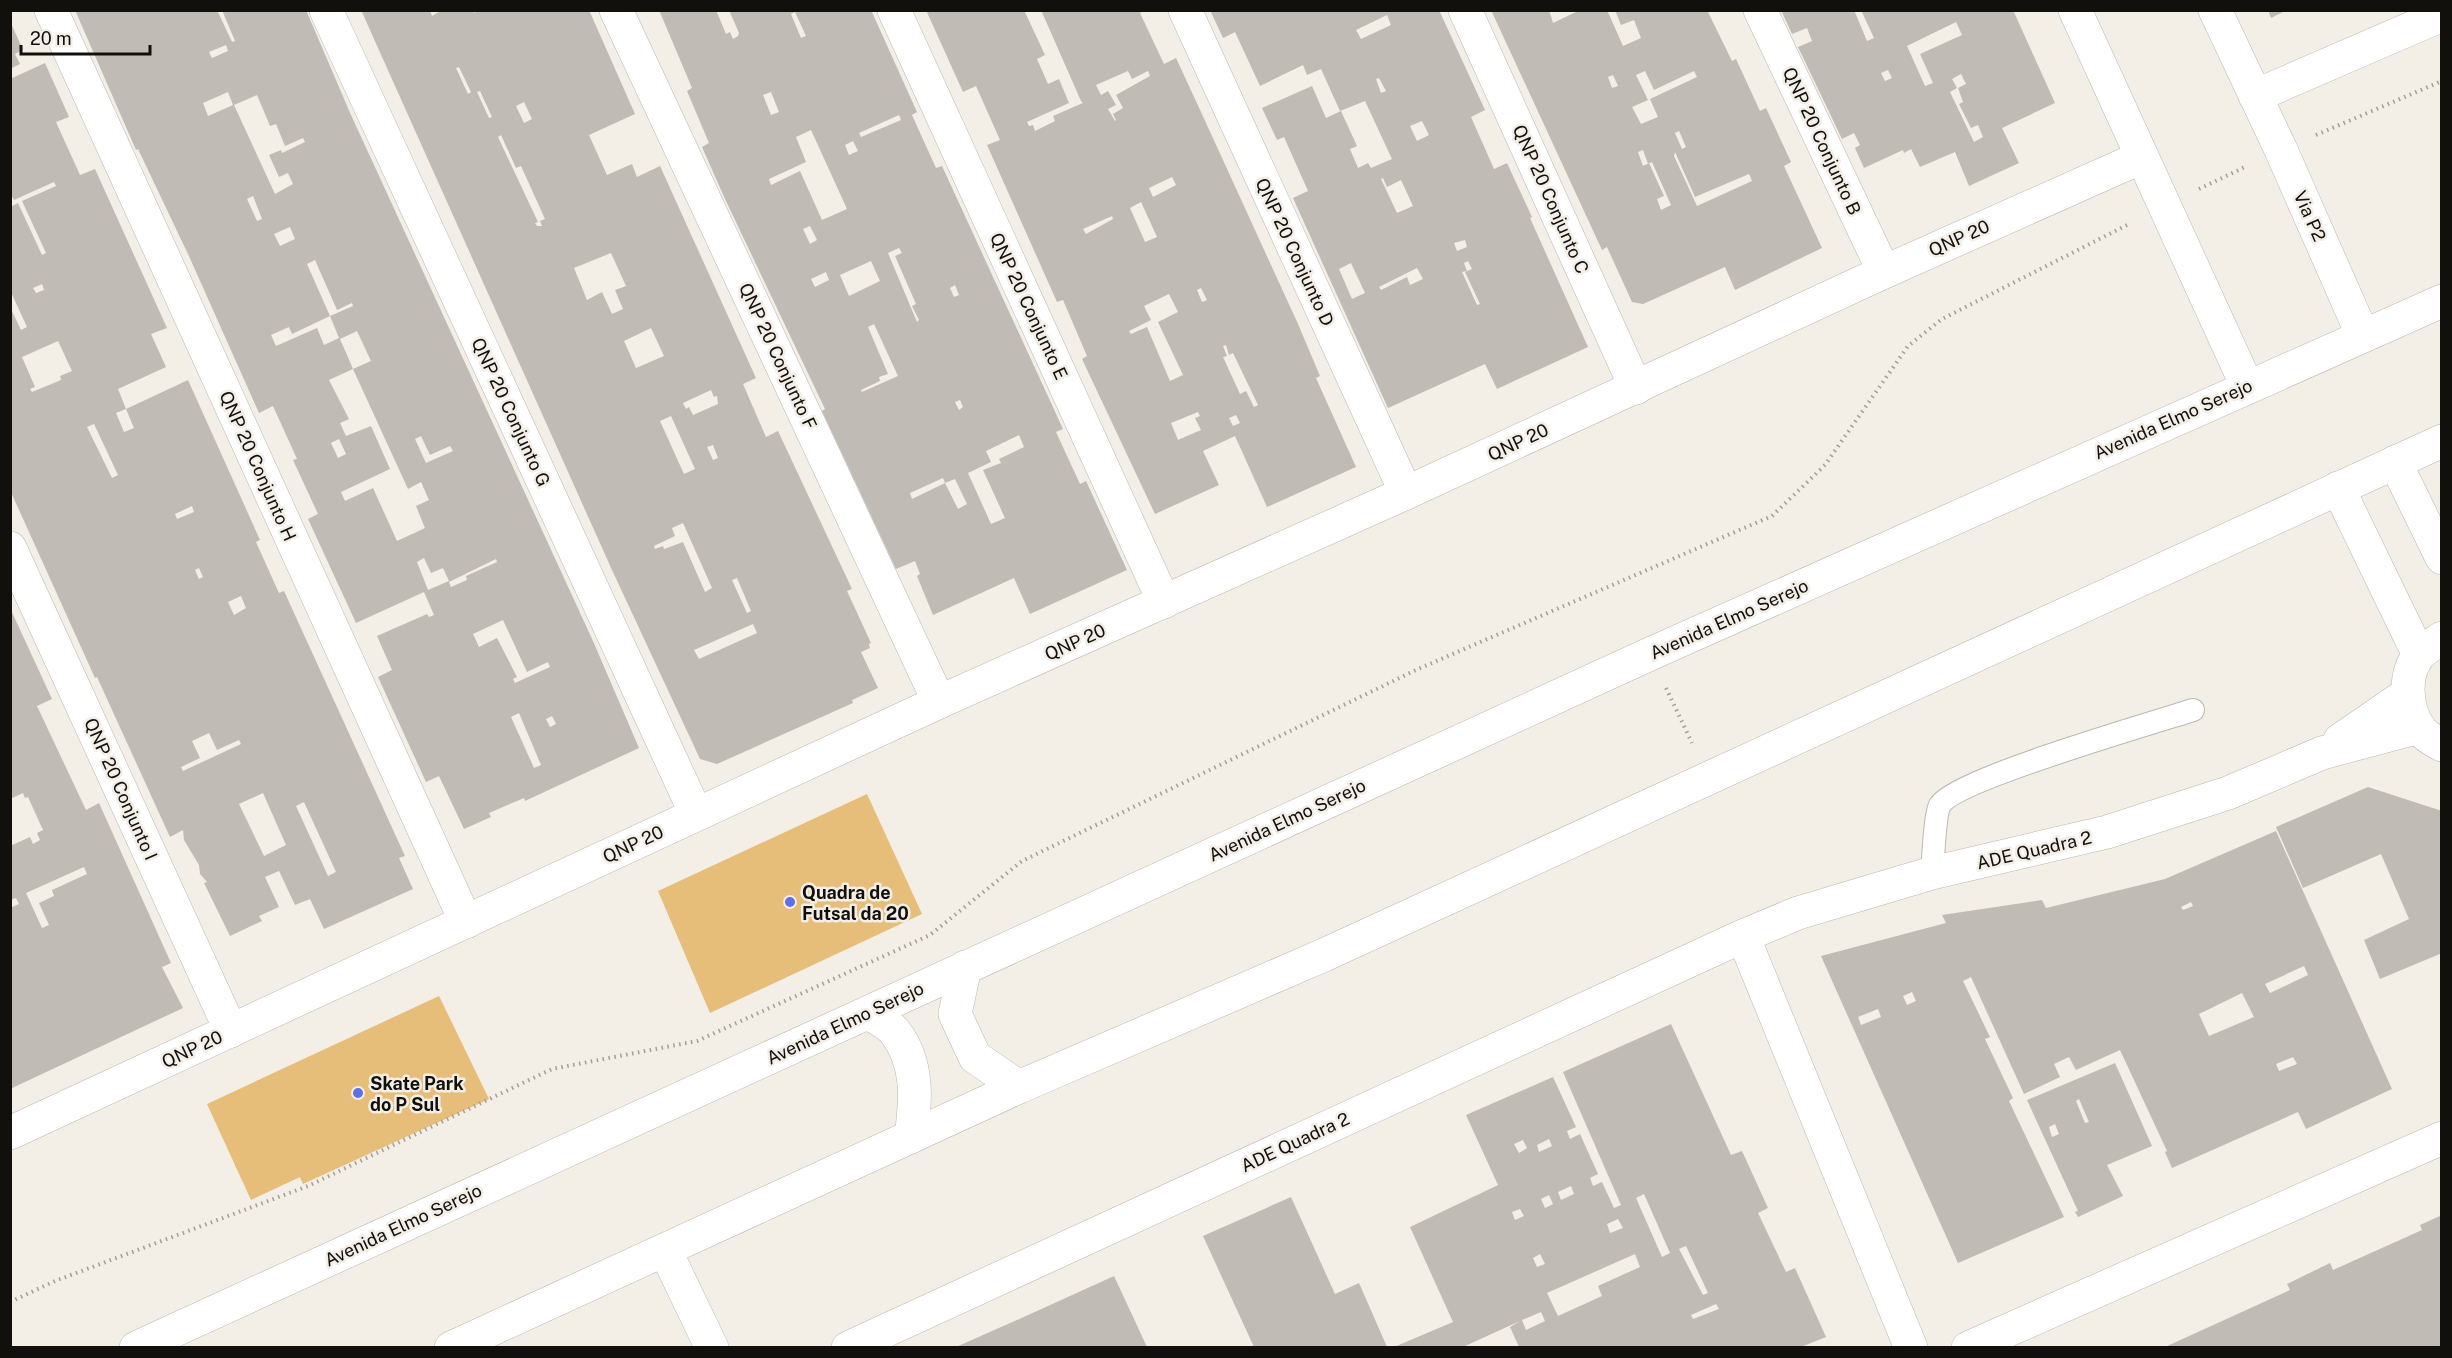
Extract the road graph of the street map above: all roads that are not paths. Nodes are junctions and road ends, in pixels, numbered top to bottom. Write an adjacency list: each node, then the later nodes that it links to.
1 (51, 10): 33 (street, QNP 20 Conjunto H)
2 (327, 10): 31 (street, QNP 20 Conjunto G)
3 (616, 10): 27 (street, QNP 20 Conjunto F)
4 (894, 10): 24 (street, QNP 20 Conjunto E)
5 (1185, 10): 21 (street, QNP 20 Conjunto D)
6 (1465, 10): 17 (street, QNP 20 Conjunto C)
7 (1760, 10): 13 (street, QNP 20 Conjunto B)
8 (2075, 10): 12 (street)
9 (2215, 10): 11 (street, Via P2)
10 (2442, 15): 11 (street)
11 (2255, 96): 15 (street, Via P2)
12 (2142, 157): 13 (street, QNP 20); 16 (street)
13 (1884, 272): 17 (street, QNP 20)
14 (2442, 300): 15 (street, Avenida Elmo Serejo)
15 (2363, 336): 16 (street, Avenida Elmo Serejo)
16 (2247, 386): 35 (street, Avenida Elmo Serejo)
17 (1636, 387): 21 (street, QNP 20)
18 (2442, 441): 19 (street)
19 (2395, 462): 20 (street); 23 (street)
20 (2338, 488): 25 (street); 38 (street)
21 (1406, 493): 24 (street, QNP 20)
22 (10, 548): 37 (street, QNP 20 Conjunto I)
23 (2442, 558)
24 (1164, 602): 27 (street, QNP 20)
25 (2430, 647): 26 (street)
26 (2407, 694): 29 (street); 30 (street, ADE Quadra 2)
27 (939, 702): 31 (street, QNP 20)
28 (2193, 710): 32 (lane)
29 (2430, 736): 30 (street, ADE Quadra 2)
30 (2322, 753): 32 (street, ADE Quadra 2)
31 (696, 814): 33 (street, QNP 20)
32 (1932, 873): 34 (street, ADE Quadra 2)
33 (466, 922): 37 (street, QNP 20)
34 (1743, 936): 46 (street, ADE Quadra 2); 47 (street)
35 (965, 967): 36 (street, Avenida Elmo Serejo); 38 (street)
36 (868, 1013): 40 (street); 43 (street, Avenida Elmo Serejo)
37 (231, 1031): 39 (street, QNP 20)
38 (1019, 1087): 40 (street)
39 (10, 1133)
40 (911, 1137): 42 (street)
41 (2442, 1138): 48 (street)
42 (665, 1250): 44 (street); 45 (street)
43 (136, 1347)
44 (451, 1347)
45 (712, 1347)
46 (848, 1347)
47 (1911, 1347)
48 (1968, 1347)

